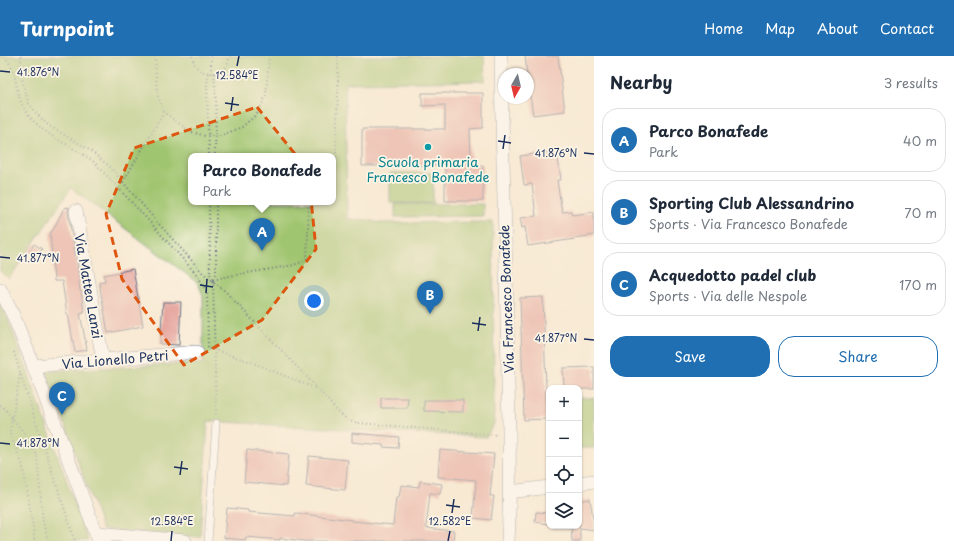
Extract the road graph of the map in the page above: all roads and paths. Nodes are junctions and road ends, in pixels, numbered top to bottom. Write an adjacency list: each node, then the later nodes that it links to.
1 (5, 56): 24 (path)
2 (21, 56): 17 (path)
3 (154, 56): 11 (path)
4 (192, 56): 10 (path)
5 (211, 56): 10 (path)
6 (230, 56): 10 (path)
7 (269, 56): 13 (path)
8 (338, 56): 16 (path)
9 (501, 56): 34 (street, Via Francesco Bonafede)
10 (211, 73): 12 (path); 13 (path)
11 (164, 112): 12 (path); 17 (path)
12 (208, 136): 13 (path); 14 (path)
13 (215, 136): 15 (path)
14 (209, 153)
15 (215, 153)
16 (336, 157)
17 (123, 182): 22 (path)
18 (209, 205): 22 (path)
19 (216, 205): 22 (path)
20 (309, 205): 22 (path)
21 (76, 211): 26 (street, Via Matteo Lanzi)
22 (213, 280): 24 (path); 30 (path)
23 (0, 289): 28 (street)
24 (214, 350): 30 (path); 33 (path)
25 (197, 352): 26 (street, Via Lionello Petri)
26 (103, 360): 28 (street, Via Lionello Petri)
27 (18, 366): 29 (path)
28 (33, 366): 39 (street)
29 (21, 374): 32 (path); 40 (path)
30 (318, 389): 34 (path)
31 (0, 405): 32 (path)
32 (12, 418): 41 (path); 42 (path)
33 (216, 424): 44 (lane)
34 (510, 435): 38 (street, Via Francesco Bonafede)
35 (594, 481): 36 (street)
36 (582, 483)
37 (546, 487): 38 (street)
38 (510, 492): 45 (street, Via Francesco Bonafede)
39 (98, 537): 43 (street)
40 (74, 540)
41 (34, 541)
42 (48, 541)
43 (185, 541)
44 (208, 541)
45 (508, 541)

